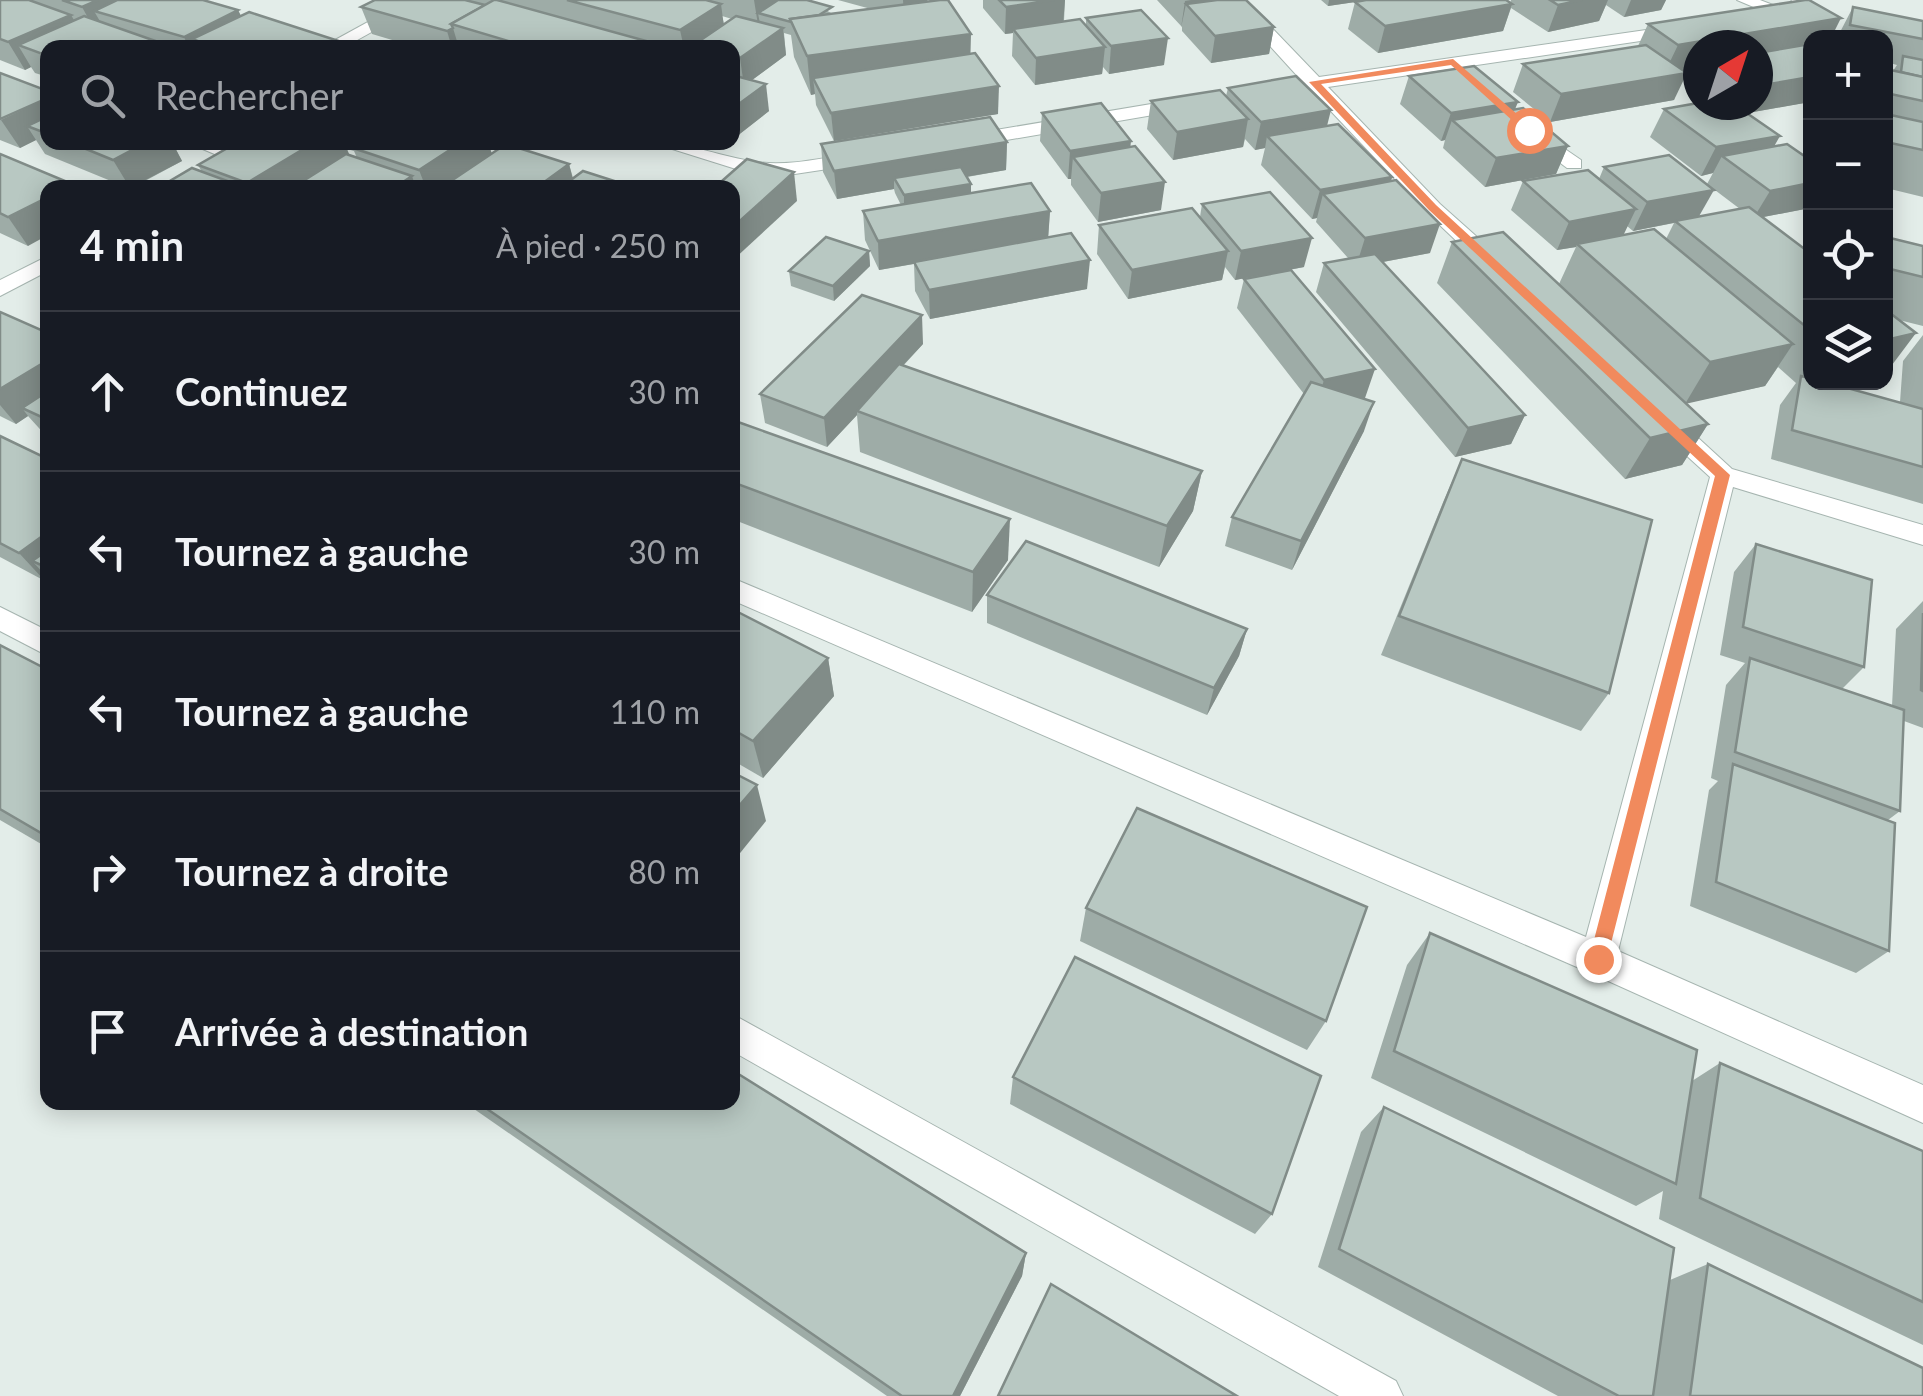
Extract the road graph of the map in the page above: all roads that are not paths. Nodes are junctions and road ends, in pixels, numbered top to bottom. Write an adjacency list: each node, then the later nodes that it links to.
1 (422, 0): 9 (street)
2 (1236, 0): 11 (street)
3 (1746, 0): 4 (street)
4 (1799, 12): 5 (street)
5 (1737, 22)
6 (1700, 27): 10 (street)
7 (316, 39): 8 (street)
8 (319, 40)
9 (351, 40)
10 (1453, 62): 11 (street); 12 (street)
11 (1314, 82): 13 (street); 26 (street)
12 (1478, 85)
13 (1238, 95)
14 (1200, 102): 16 (street)
15 (1516, 118): 20 (street)
16 (955, 143)
17 (229, 150): 22 (street)
18 (687, 150): 21 (street)
19 (880, 154): 21 (street)
20 (1574, 164)
21 (752, 168): 23 (street)
22 (208, 172)
23 (738, 180)
24 (40, 266): 25 (street)
25 (5, 282): 27 (street)
26 (1520, 288)
27 (40, 293)
28 (1650, 408): 29 (street)
29 (1723, 475): 30 (street); 34 (street)
30 (1923, 535)
31 (740, 591): 34 (street)
32 (0, 618): 33 (street)
33 (40, 640)
34 (1598, 959): 36 (street)
35 (740, 1035): 37 (street)
36 (1923, 1104)
37 (1382, 1396)

